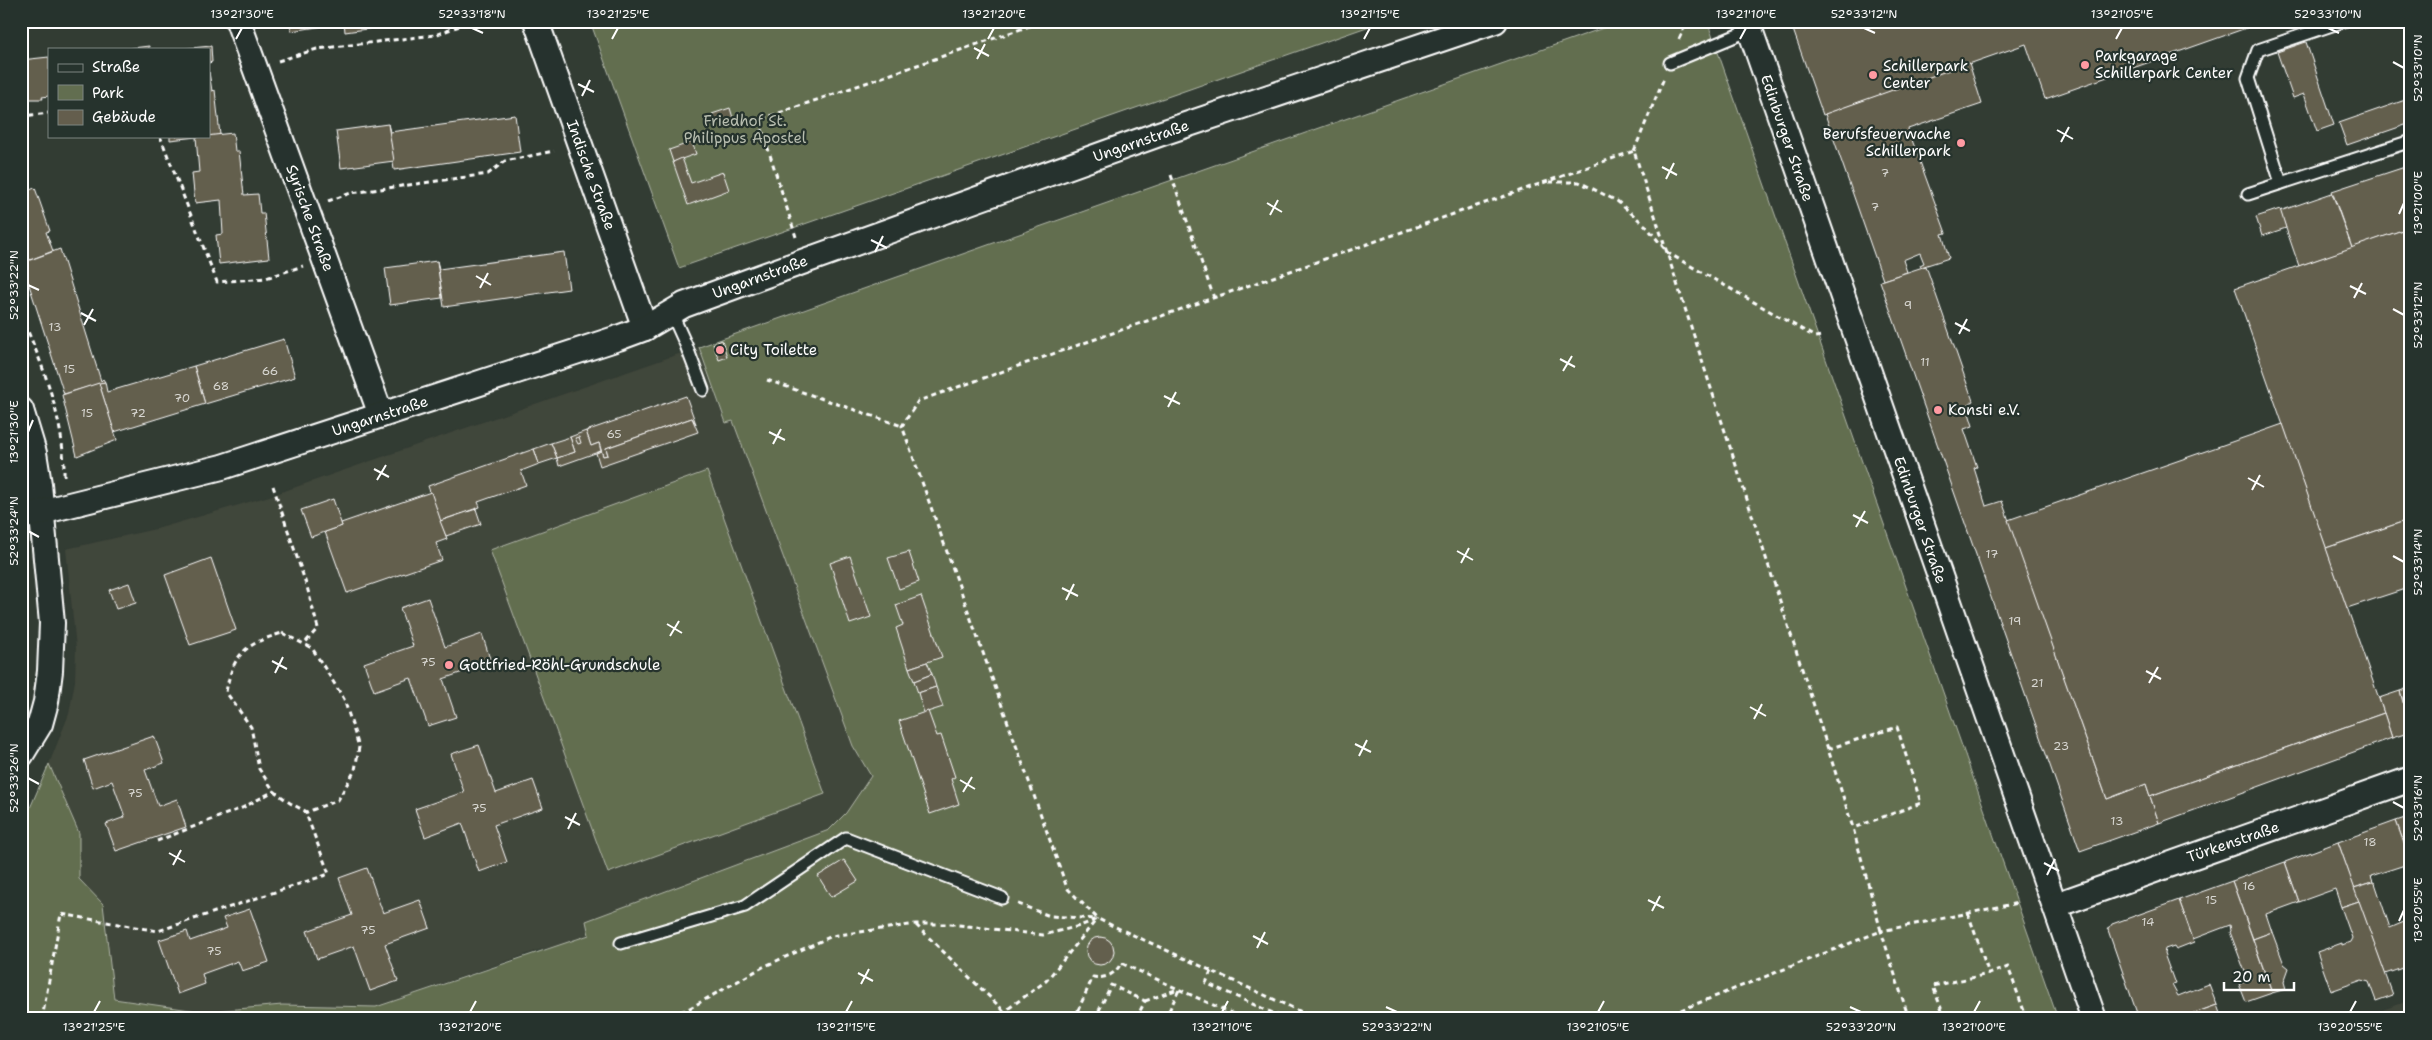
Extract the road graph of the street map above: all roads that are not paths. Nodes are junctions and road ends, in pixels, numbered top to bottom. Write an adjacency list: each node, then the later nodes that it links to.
1 (238, 21): 14 (street, Syrische Straße)
2 (536, 21): 11 (street, Indische Straße)
3 (1495, 21): 10 (street, Ungarnstraße)
4 (2344, 21): 8 (lane)
5 (1748, 26): 6 (lane); 19 (street, Edinburger Straße)
6 (1670, 63)
7 (2411, 141): 8 (lane)
8 (2281, 183): 9 (lane)
9 (2248, 194)
10 (672, 314): 11 (street, Ungarnstraße); 12 (lane)
11 (645, 328): 14 (street, Ungarnstraße)
12 (703, 390)
13 (21, 410): 15 (street)
14 (381, 416): 15 (street, Ungarnstraße)
15 (32, 514): 16 (street)
16 (21, 755)
17 (2411, 779): 19 (street, Türkenstraße)
18 (1002, 898): 20 (lane)
19 (2056, 905): 21 (street, Edinburger Straße)
20 (621, 943)
21 (2094, 1019)

